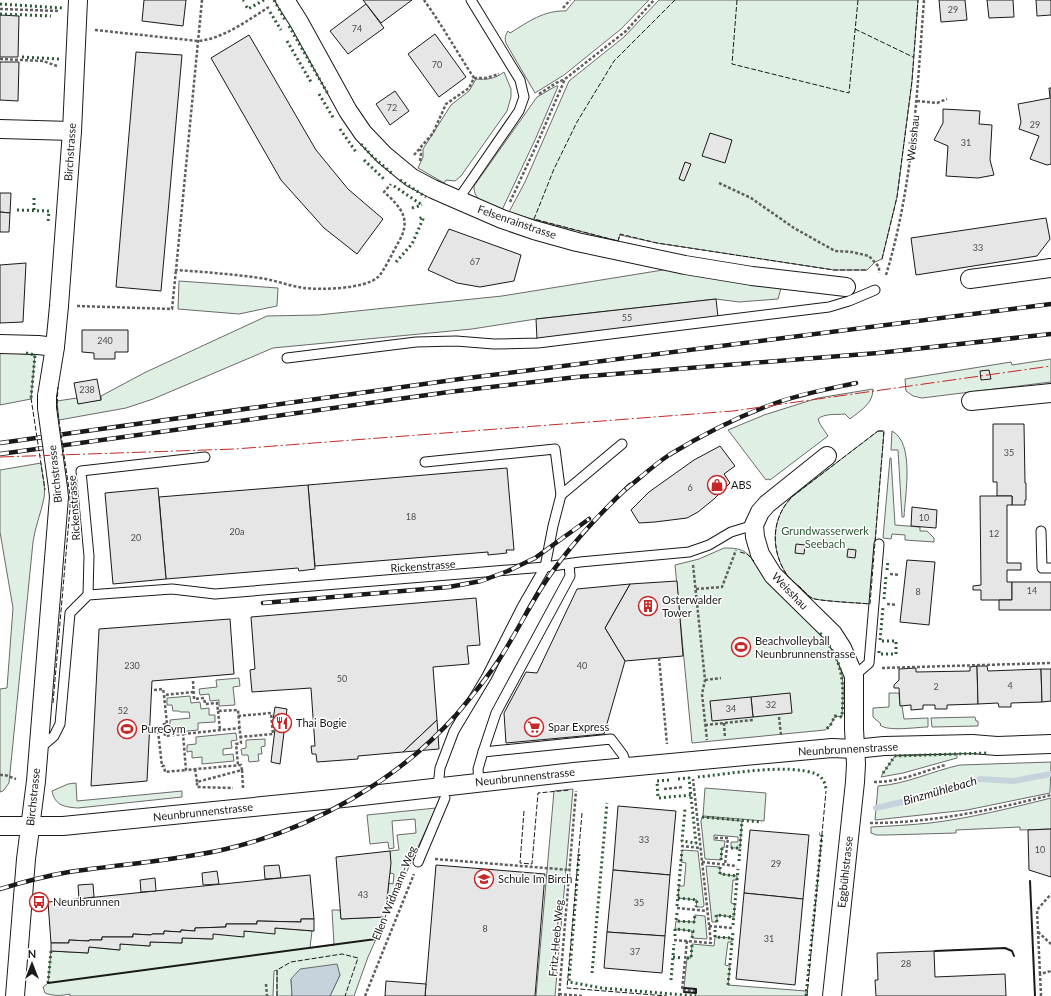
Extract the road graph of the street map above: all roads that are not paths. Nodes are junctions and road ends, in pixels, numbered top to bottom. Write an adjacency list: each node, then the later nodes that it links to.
1 (78, 0): 5 (street, Birchstrasse)
2 (471, 0): 6 (lane)
3 (278, 3): 6 (street, Felsenrainstrasse)
4 (0, 129): 5 (street)
5 (72, 130): 12 (street, Birchstrasse)
6 (457, 201): 9 (street, Felsenrainstrasse)
7 (1051, 268): 8 (street)
8 (970, 279)
9 (846, 287)
10 (874, 290): 13 (lane)
11 (0, 344): 12 (street)
12 (55, 347): 31 (street, Birchstrasse, bridge)
13 (287, 358)
14 (1051, 393): 15 (street)
15 (971, 401)
16 (622, 444): 20 (lane)
17 (827, 456): 21 (street)
18 (205, 457): 27 (lane, Rickenstrasse)
19 (425, 462): 20 (lane, Ellen-Widmann-Weg)
20 (560, 496): 25 (lane, Ellen-Widmann-Weg)
21 (754, 525): 24 (lane, Rickenstrasse); 28 (street, Weisshau)
22 (1041, 531): 26 (lane)
23 (879, 544): 28 (lane)
24 (569, 564): 25 (lane, Rickenstrasse); 32 (lane)
25 (545, 567): 27 (lane, Rickenstrasse); 35 (lane, Ellen-Widmann-Weg)
26 (1051, 568)
27 (88, 596): 31 (lane)
28 (854, 676): 30 (street, Weisshau)
29 (1051, 744): 30 (street, Neunbrunnenstrasse)
30 (855, 748): 33 (street, Neunbrunnenstrasse); 40 (street, Eggbühlstrasse)
31 (38, 750): 36 (street, Birchstrasse)
32 (482, 752): 33 (lane); 34 (lane)
33 (627, 767): 34 (street, Neunbrunnenstrasse)
34 (479, 782): 35 (street, Neunbrunnenstrasse)
35 (442, 793): 36 (street, Neunbrunnenstrasse); 38 (lane, Ellen-Widmann-Weg)
36 (30, 825): 37 (street, Neunbrunnenstrasse); 39 (street, Birchstrasse)
37 (0, 826)
38 (419, 860)
39 (15, 996)
40 (832, 996)

